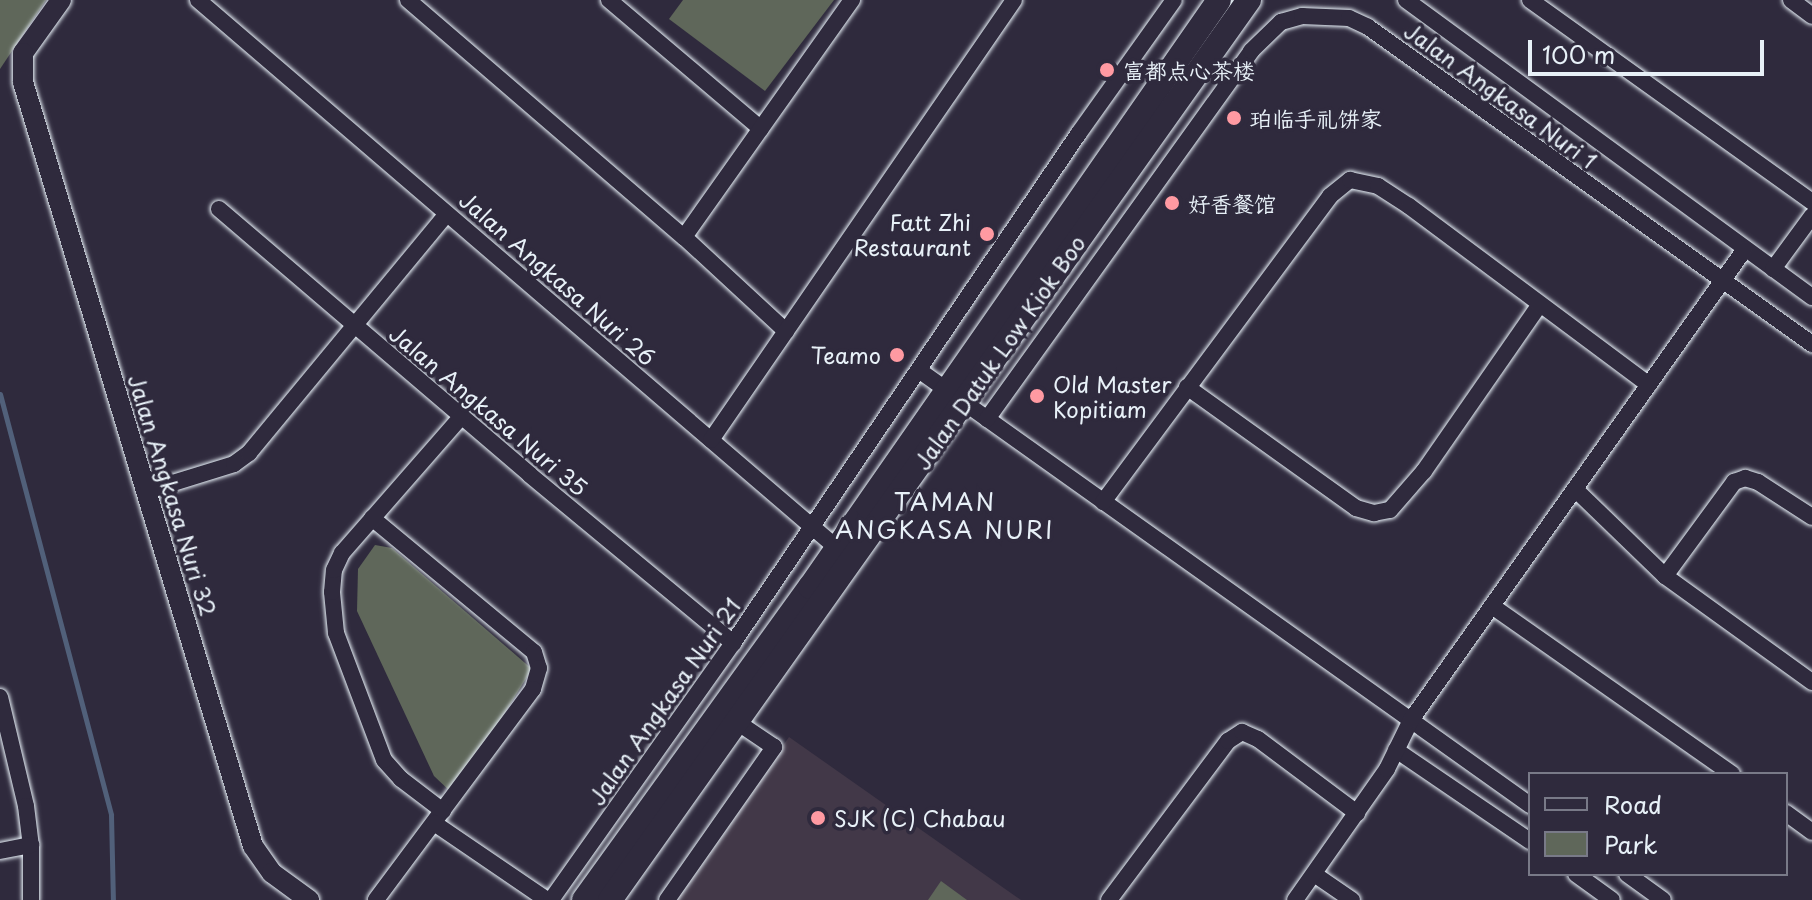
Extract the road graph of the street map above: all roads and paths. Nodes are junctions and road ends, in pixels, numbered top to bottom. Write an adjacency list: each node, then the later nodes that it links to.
1 (61, 0): 36 (street, Jalan Angkasa Nuri 32)
2 (198, 0): 17 (street, Jalan Angkasa Nuri 26)
3 (408, 0): 19 (street)
4 (609, 0): 14 (street)
5 (852, 0): 14 (street)
6 (1014, 0): 26 (street)
7 (1174, 0): 28 (street, Jalan Angkasa Nuri 21)
8 (1219, 0): 31 (main road, Jalan Datuk Low Kiok Boo)
9 (1249, 0): 31 (main road, Jalan Datuk Low Kiok Boo)
10 (1530, 0): 15 (street)
11 (1791, 0): 13 (street)
12 (1417, 3): 20 (street)
13 (1812, 16)
14 (761, 129): 19 (street)
15 (1812, 202)
16 (219, 209): 25 (street, Jalan Angkasa Nuri 35)
17 (447, 214): 25 (street); 34 (street, Jalan Angkasa Nuri 26)
18 (1812, 216): 21 (street)
19 (684, 237): 26 (street)
20 (1745, 249): 21 (street); 22 (street)
21 (1773, 269): 23 (street)
22 (1723, 281): 27 (street, Jalan Angkasa Nuri 1); 29 (street); 33 (street, Jalan Angkasa Nuri 1)
23 (1812, 297)
24 (1540, 304): 29 (street); 30 (street); 30 (street)
25 (356, 326): 32 (street, Jalan Angkasa Nuri 35); 36 (street)
26 (786, 331): 34 (street)
27 (1812, 344)
28 (920, 371): 31 (street); 40 (street, Jalan Angkasa Nuri 21)
29 (1649, 385): 35 (street)
30 (1187, 387): 37 (street)
31 (954, 396): 33 (street); 41 (main road, Jalan Datuk Low Kiok Boo)
32 (462, 416): 39 (street); 44 (street, Jalan Angkasa Nuri 35)
33 (987, 419): 37 (street)
34 (711, 440): 40 (street, Jalan Angkasa Nuri 26)
35 (1575, 489): 42 (street); 43 (street)
36 (147, 491): 63 (street, Jalan Angkasa Nuri 32)
37 (1103, 502): 48 (street)
38 (1812, 517): 42 (street)
39 (372, 518): 54 (street); 54 (street)
40 (812, 527): 41 (street, Jalan Angkasa Nuri 26); 44 (street, Jalan Angkasa Nuri 21)
41 (844, 555): 47 (main road, Jalan Datuk Low Kiok Boo)
42 (1665, 576): 45 (street)
43 (1492, 606): 48 (street); 50 (street)
44 (733, 643): 65 (street, Jalan Angkasa Nuri 21)
45 (1812, 682)
46 (0, 698): 57 (street)
47 (729, 716): 66 (main road, Jalan Datuk Low Kiok Boo); 67 (main road, Jalan Datuk Low Kiok Boo); 68 (street)
48 (1411, 720): 49 (street); 51 (street)
49 (1396, 750): 52 (street); 56 (street)
50 (1729, 772)
51 (1528, 804)
52 (1357, 813): 59 (street); 69 (street)
53 (1788, 814): 55 (street)
54 (439, 817): 64 (street); 65 (street)
55 (1812, 832)
56 (1528, 840)
57 (31, 845): 58 (street); 62 (street)
58 (0, 851)
59 (1314, 874): 70 (street); 71 (street)
60 (1579, 876): 72 (street)
61 (1630, 876): 73 (street)
62 (31, 900)
63 (309, 900)
64 (376, 900)
65 (549, 900)
66 (584, 900)
67 (610, 900)
68 (667, 900)
69 (1109, 900)
70 (1295, 900)
71 (1352, 900)
72 (1612, 900)
73 (1663, 900)

